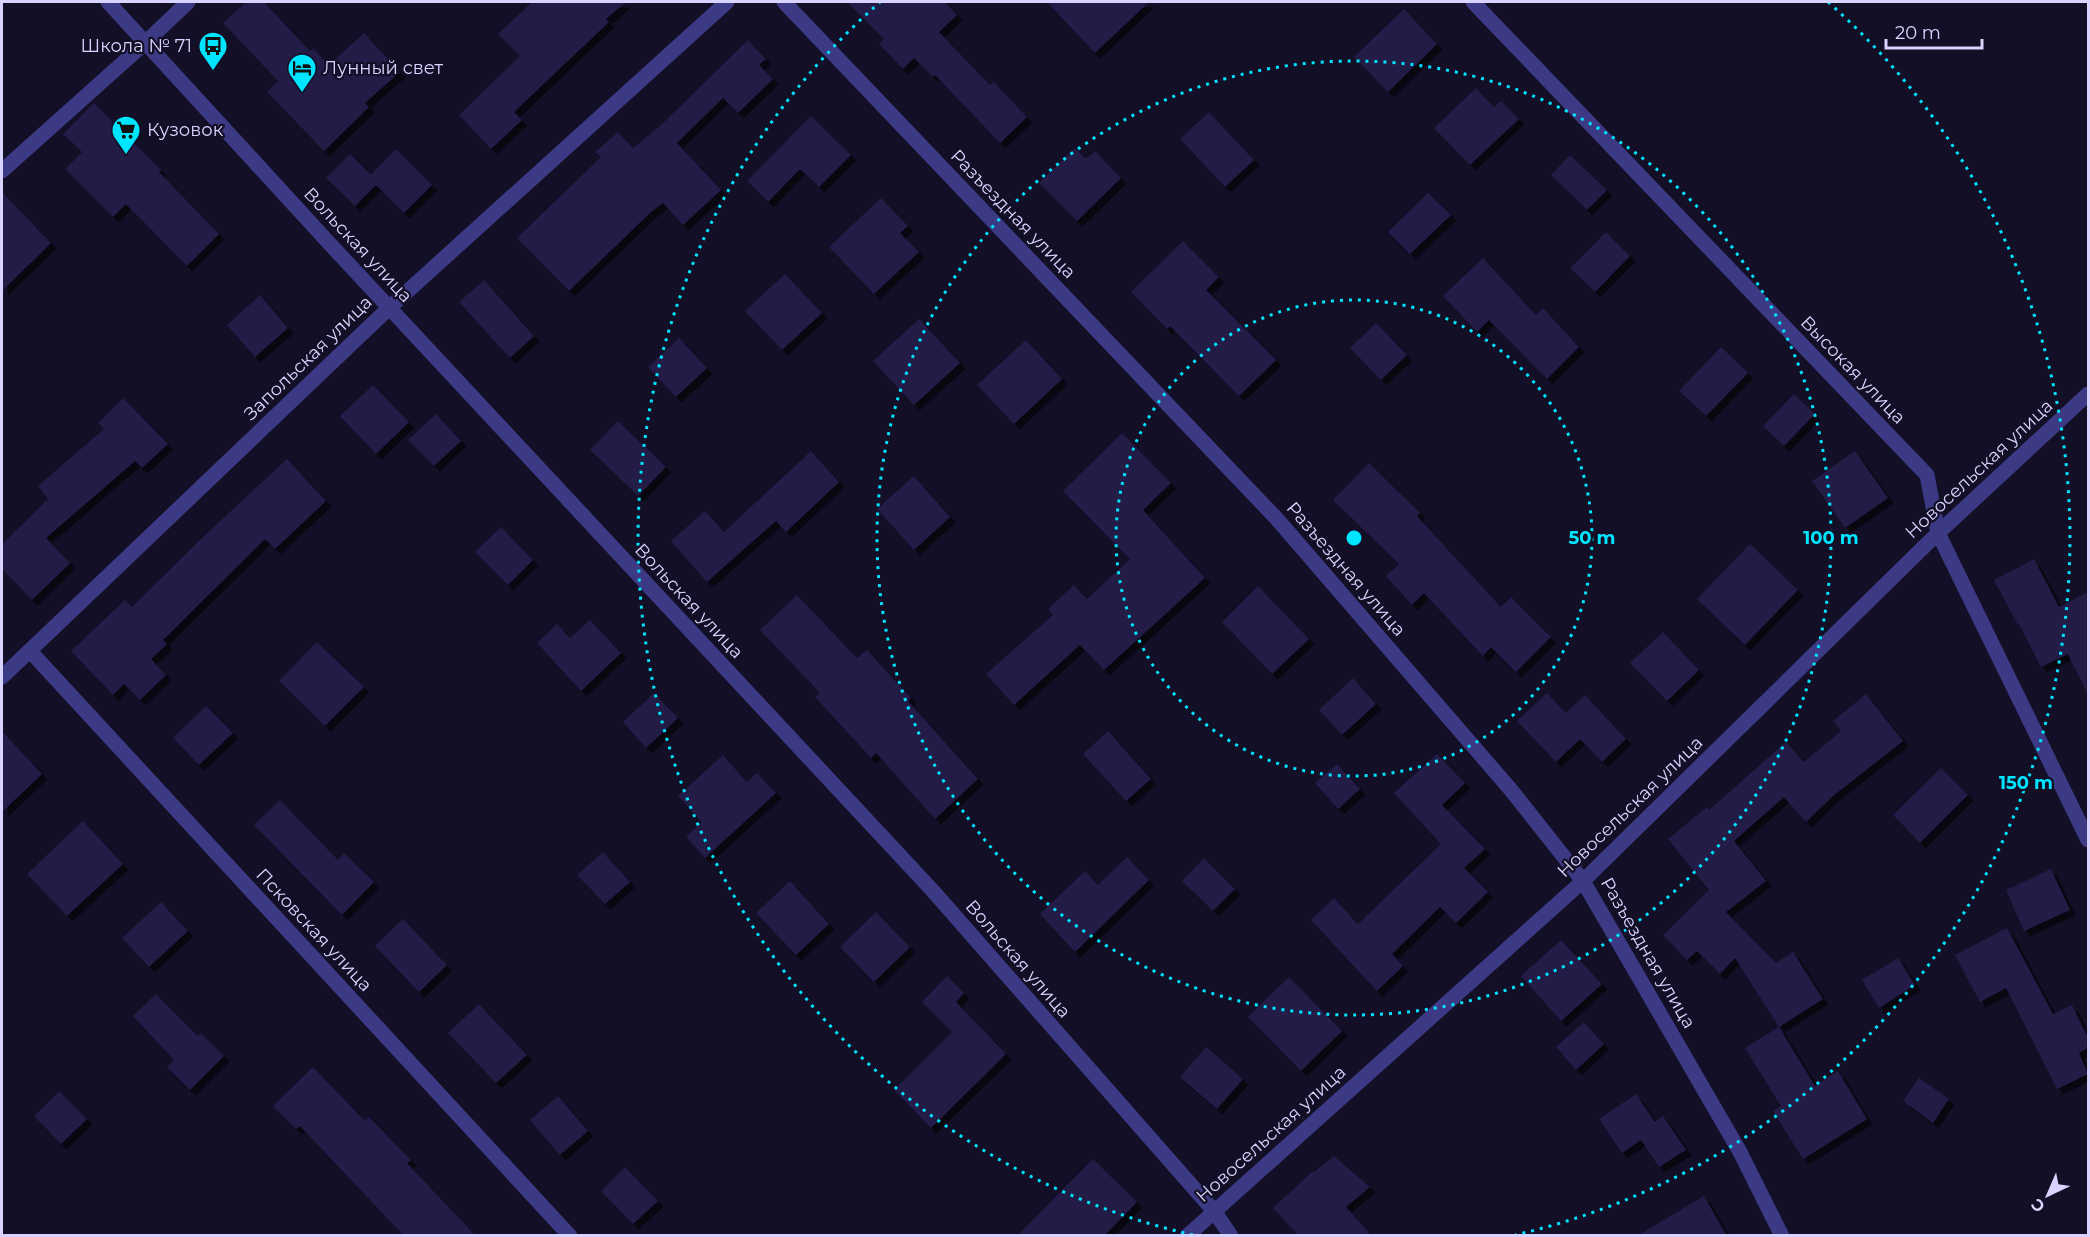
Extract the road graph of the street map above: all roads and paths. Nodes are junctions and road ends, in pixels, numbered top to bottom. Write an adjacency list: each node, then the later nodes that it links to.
1 (108, 2): 6 (street, Вольская улица)
2 (188, 2): 6 (street)
3 (727, 2): 8 (street, Запольская улица)
4 (784, 2): 14 (street, Разъездная улица)
5 (1473, 2): 10 (street, Высокая улица)
6 (145, 43): 7 (street); 8 (street, Вольская улица)
7 (2, 171)
8 (389, 308): 11 (street, Запольская улица); 15 (street, Вольская улица)
9 (2088, 394): 10 (street, Новосельская улица)
10 (1938, 533): 13 (street, Высокая улица); 14 (street, Новосельская улица)
11 (30, 651): 12 (street, Запольская улица); 16 (street, Псковская улица)
12 (2, 677)
13 (2088, 840)
14 (1583, 880): 15 (street, Новосельская улица); 19 (street, Разъездная улица)
15 (1214, 1211): 17 (street, Новосельская улица); 18 (street, Вольская улица)
16 (570, 1236)
17 (1187, 1236)
18 (1231, 1236)
19 (1782, 1236)

